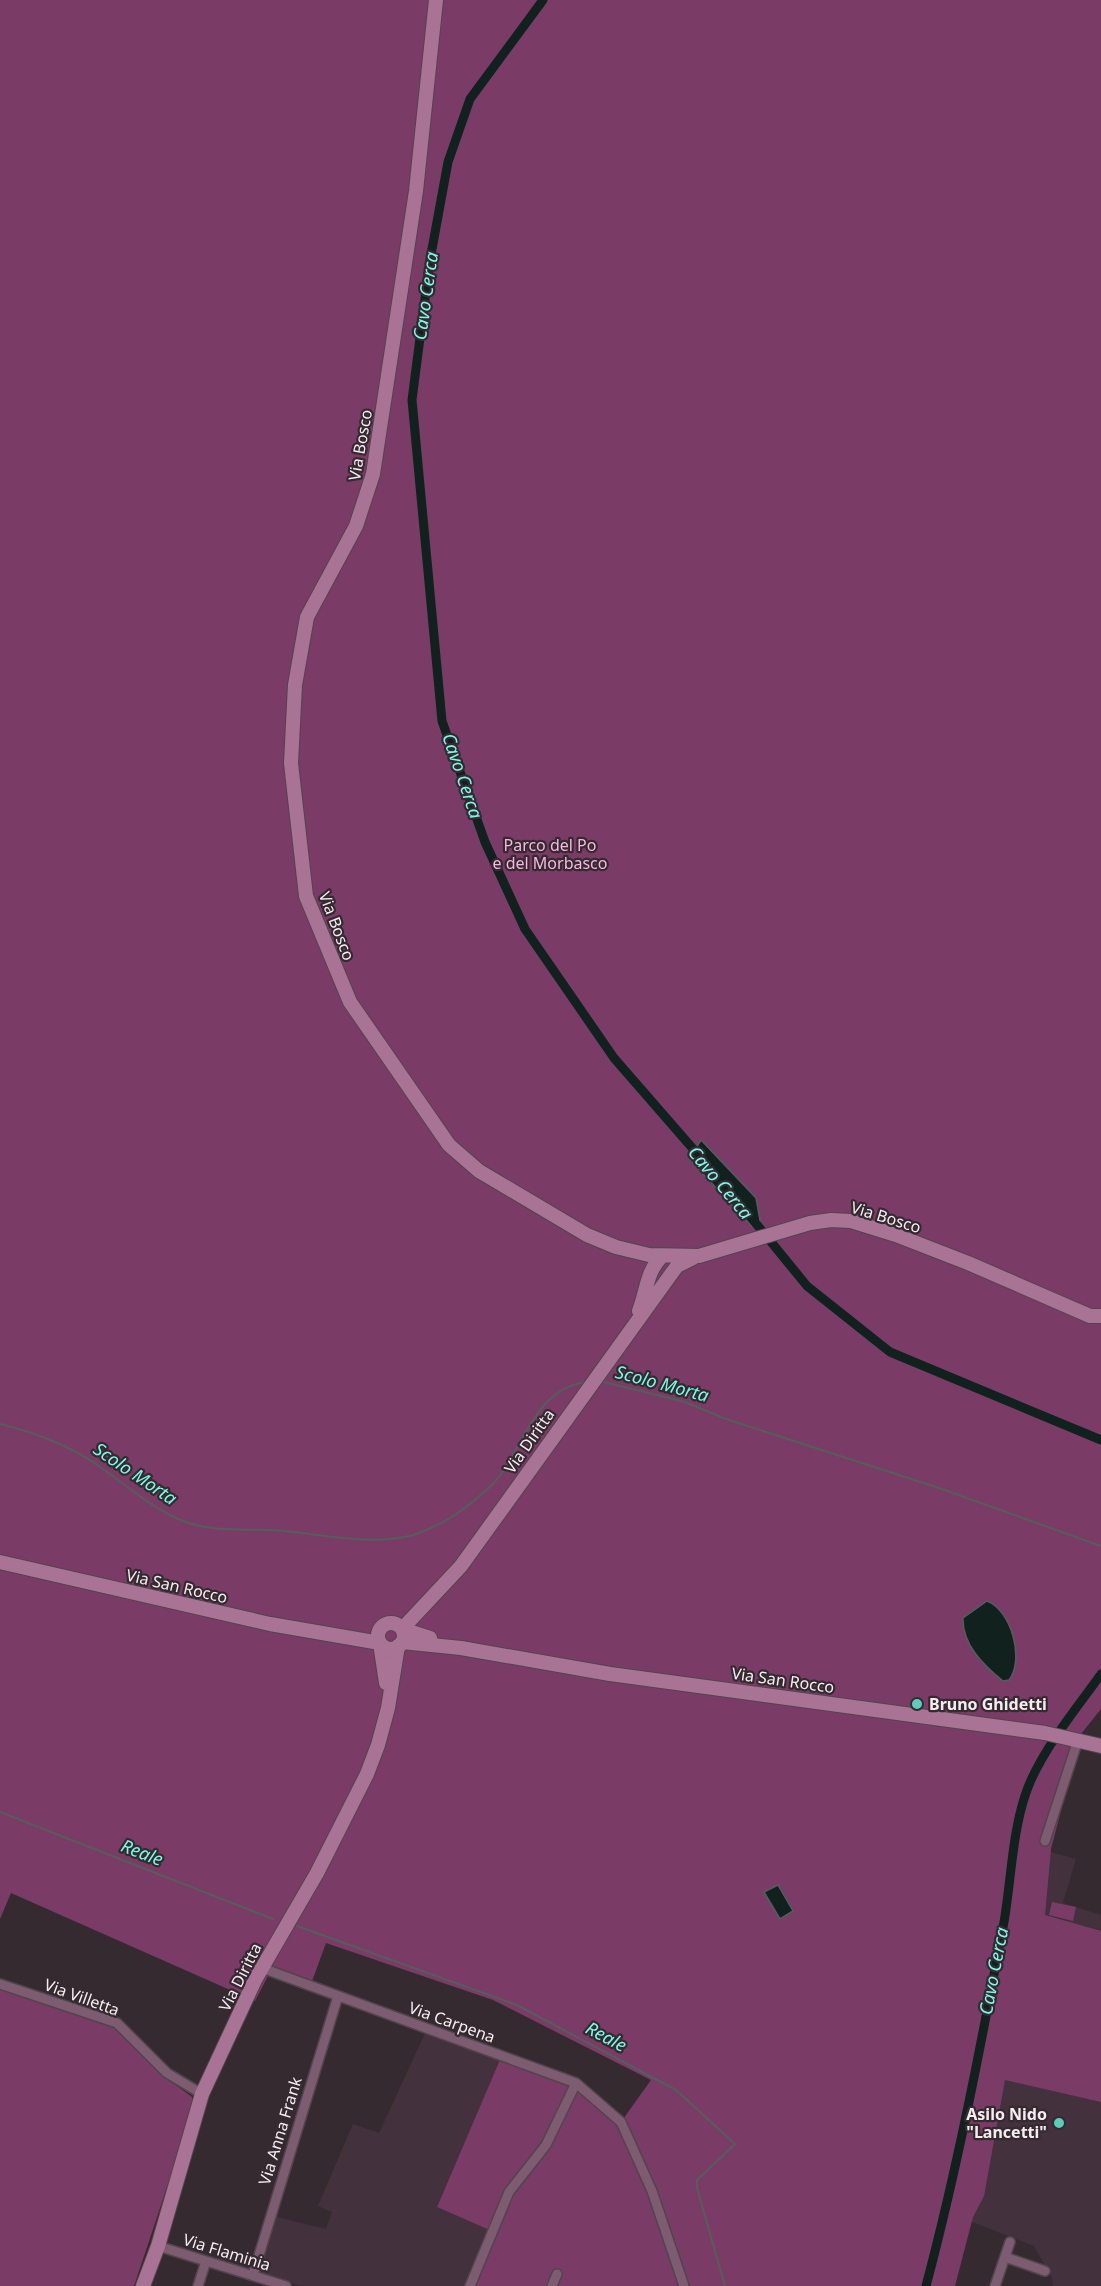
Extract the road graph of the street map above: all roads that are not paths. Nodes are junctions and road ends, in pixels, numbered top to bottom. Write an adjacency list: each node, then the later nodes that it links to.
1 (435, 0): 2 (street, Via Bosco)
2 (628, 1250): 3 (street, Via Bosco); 6 (street)
3 (662, 1256): 4 (street, Via Bosco); 5 (street); 6 (street, Via Diritta)
4 (699, 1256): 5 (street, Via Diritta); 7 (street, Via Bosco)
5 (669, 1277): 8 (street, Via Diritta)
6 (646, 1282): 8 (street, Via Diritta)
7 (1101, 1316)
8 (635, 1322): 10 (street, Via Diritta)
9 (0, 1562): 13 (street, Via San Rocco)
10 (449, 1580): 11 (street, Via Diritta); 12 (street, Via Diritta)
11 (422, 1608): 12 (street, Via Diritta); 14 (street)
12 (398, 1635): 13 (street, Via San Rocco); 13 (street); 14 (street, Via San Rocco); 15 (street, Via San Rocco); 16 (street, Via Diritta)
13 (379, 1638): 16 (street, Via Diritta)
14 (434, 1640): 15 (street, Via San Rocco)
15 (461, 1648): 17 (street, Via San Rocco)
16 (388, 1694): 20 (street, Via Diritta)
17 (1075, 1740): 18 (street, Via San Rocco); 19 (street)
18 (1101, 1746)
19 (1045, 1841)
20 (262, 1968): 22 (street, Via Carpena); 24 (street, Via Diritta)
21 (0, 1984): 24 (street, Via Villetta)
22 (338, 1996): 23 (street, Via Carpena); 31 (street, Via Anna Frank)
23 (576, 2083): 32 (street, Via Carpena); 36 (street)
24 (202, 2094): 26 (street, Via Diritta)
25 (1010, 2242): 27 (street)
26 (158, 2246): 28 (street, Via Flaminia); 33 (street, Via Diritta)
27 (1005, 2257): 29 (street); 38 (street)
28 (206, 2261): 31 (street, Via Flaminia); 34 (street)
29 (1045, 2271)
30 (557, 2274): 37 (street)
31 (253, 2275): 35 (street, Via Flaminia)
32 (684, 2285)
33 (143, 2286)
34 (198, 2286)
35 (286, 2286)
36 (470, 2286)
37 (552, 2286)
38 (995, 2286)

